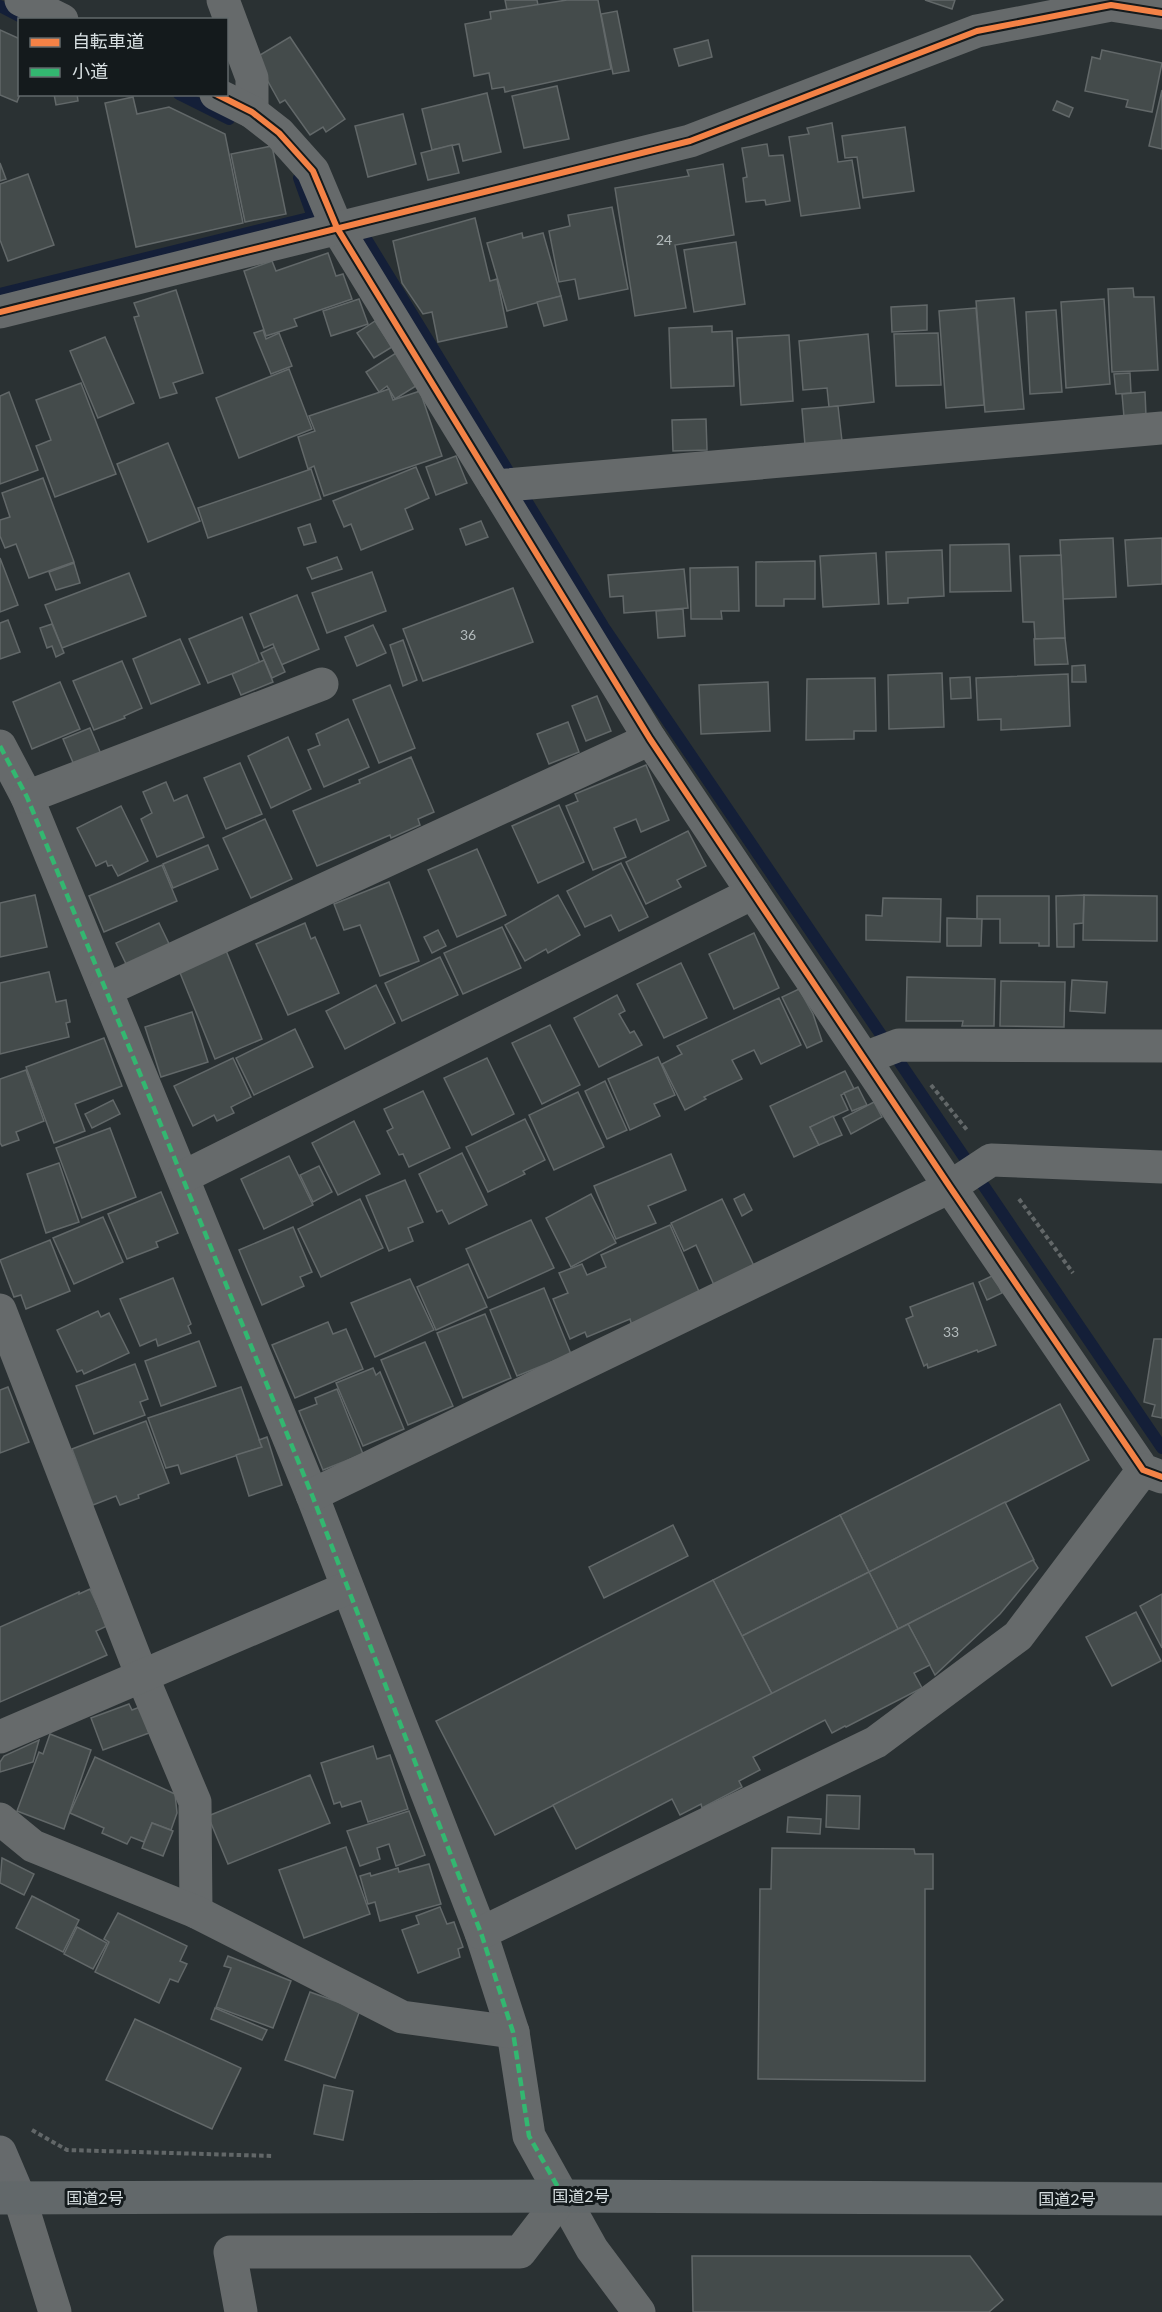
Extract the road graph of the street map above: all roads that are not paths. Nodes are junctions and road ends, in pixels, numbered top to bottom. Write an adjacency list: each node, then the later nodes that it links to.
1 (21, 0): 5 (street)
2 (223, 0): 7 (street)
3 (1054, 7): 4 (street); 8 (street)
4 (1162, 13)
5 (58, 18)
6 (220, 96): 7 (street)
7 (252, 112): 8 (street)
8 (337, 228): 9 (street); 11 (street)
9 (0, 312)
10 (1162, 428): 11 (street)
11 (495, 486): 13 (street)
12 (322, 684): 15 (street)
13 (650, 739): 16 (street); 17 (street)
14 (0, 746): 15 (street)
15 (27, 797): 17 (street)
16 (753, 893): 19 (street); 21 (street)
17 (106, 990): 21 (street)
18 (1162, 1046): 19 (street)
19 (865, 1058): 22 (street)
20 (1162, 1167): 22 (street)
21 (183, 1177): 25 (street)
22 (950, 1187): 24 (street); 25 (street)
23 (0, 1310): 27 (street)
24 (1152, 1473): 31 (street)
25 (312, 1496): 26 (street)
26 (347, 1588): 27 (street); 31 (street)
27 (142, 1676): 28 (street); 30 (street)
28 (0, 1737)
29 (0, 1819): 30 (street)
30 (196, 1912): 32 (street)
31 (481, 1933): 32 (street)
32 (513, 2032): 34 (street)
33 (0, 2152): 35 (main road)
34 (563, 2196): 35 (highway, 国道2号); 36 (highway, 国道2号); 38 (street); 39 (street)
35 (10, 2198): 37 (street)
36 (1162, 2199)
37 (56, 2312)
38 (241, 2312)
39 (639, 2312)

